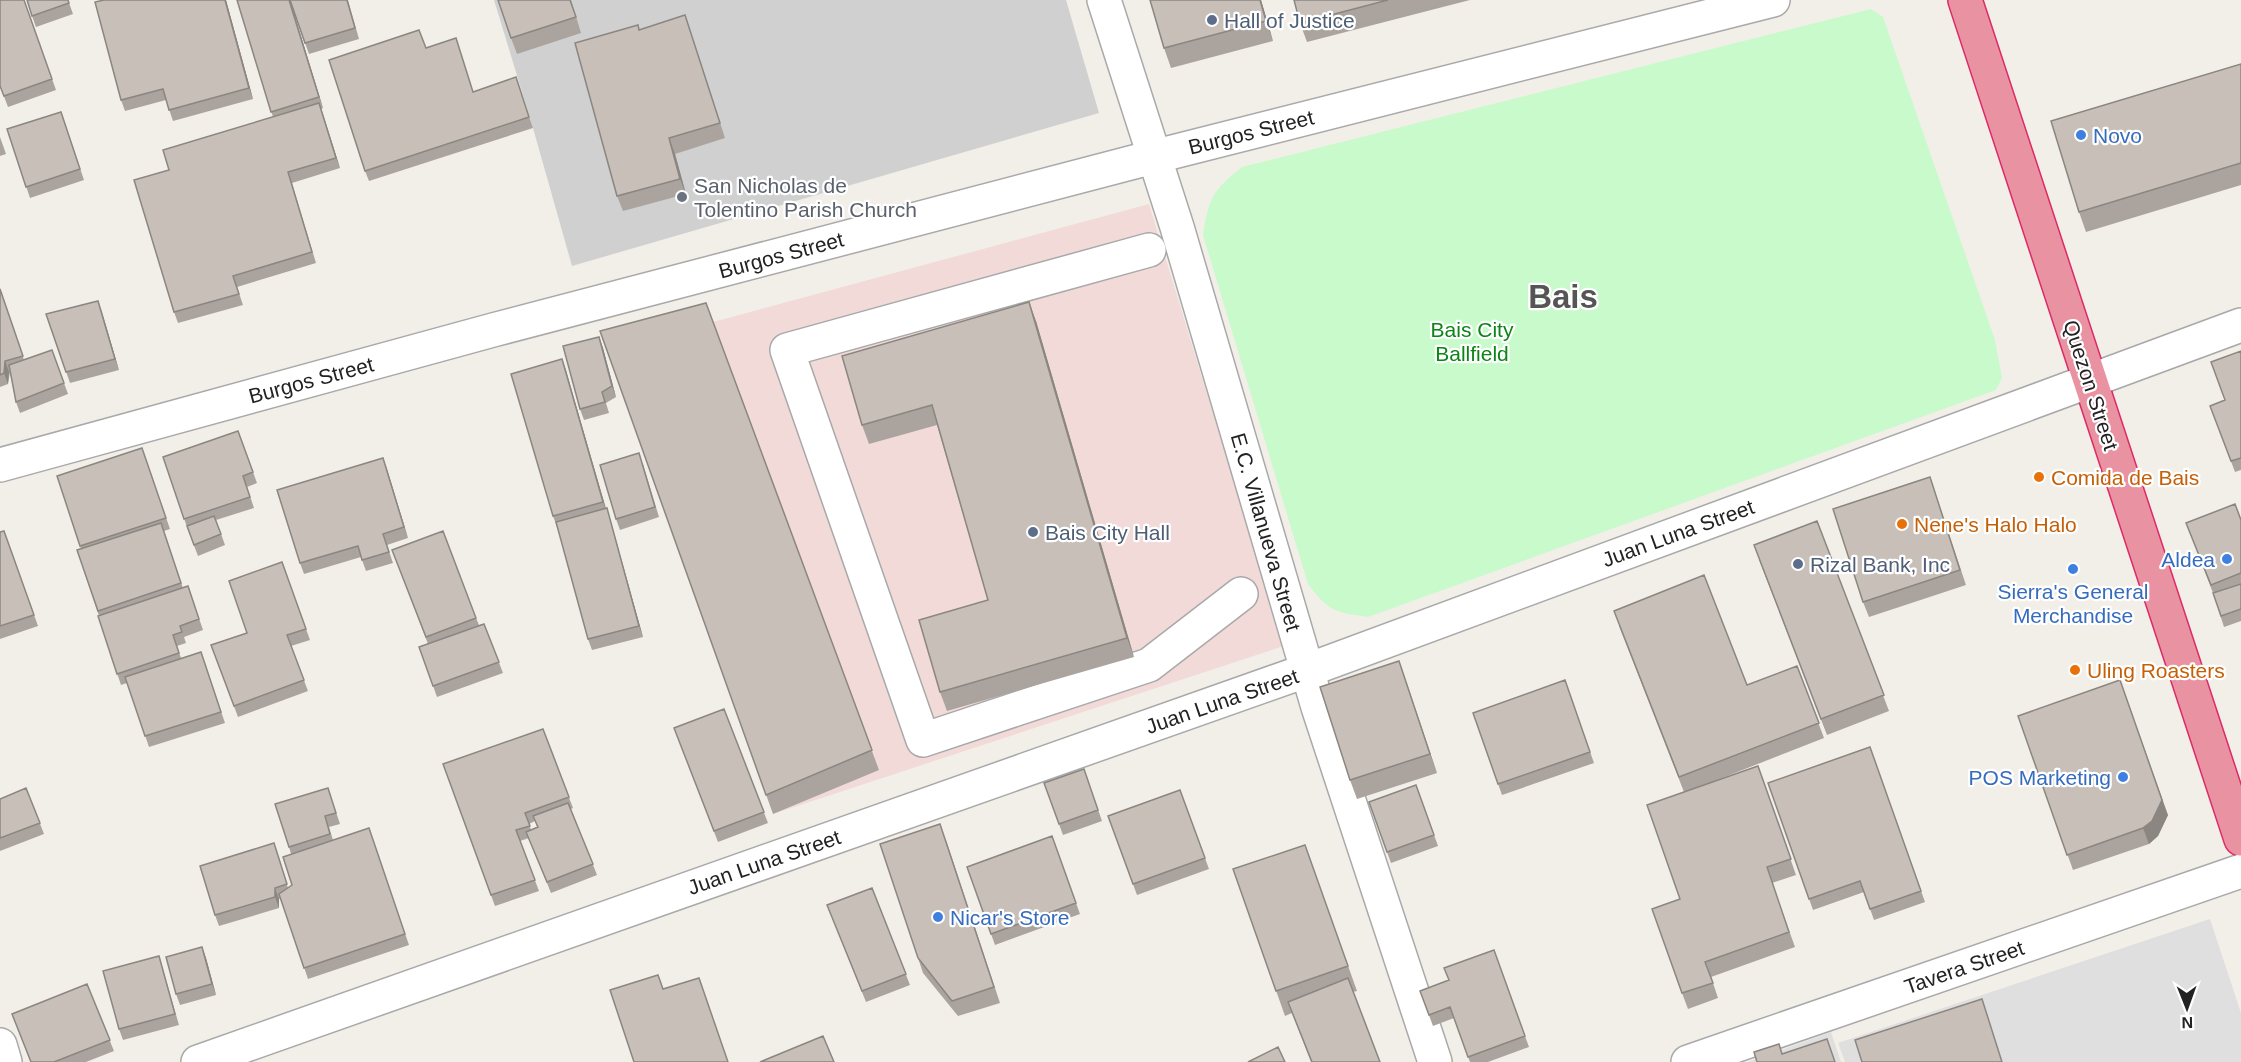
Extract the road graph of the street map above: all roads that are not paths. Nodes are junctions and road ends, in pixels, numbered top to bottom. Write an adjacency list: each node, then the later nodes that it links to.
1 (1104, 0): 4 (street, E.C. Villanueva Street)
2 (1773, 0): 4 (street, Burgos Street)
3 (1965, 0): 7 (highway, Quezon Street)
4 (1153, 157): 8 (street, Burgos Street); 10 (street, E.C. Villanueva Street)
5 (1149, 250): 9 (street)
6 (2241, 325): 7 (street, Juan Luna Street)
7 (2090, 380): 10 (street, Juan Luna Street); 11 (highway, Quezon Street)
8 (0, 465)
9 (1241, 594)
10 (1308, 670): 15 (street, Juan Luna Street); 16 (street, E.C. Villanueva Street)
11 (2241, 838)
12 (2241, 871): 17 (street, Tavera Street)
13 (0, 1045): 14 (street)
14 (5, 1062)
15 (198, 1062)
16 (1435, 1062)
17 (1688, 1062)

